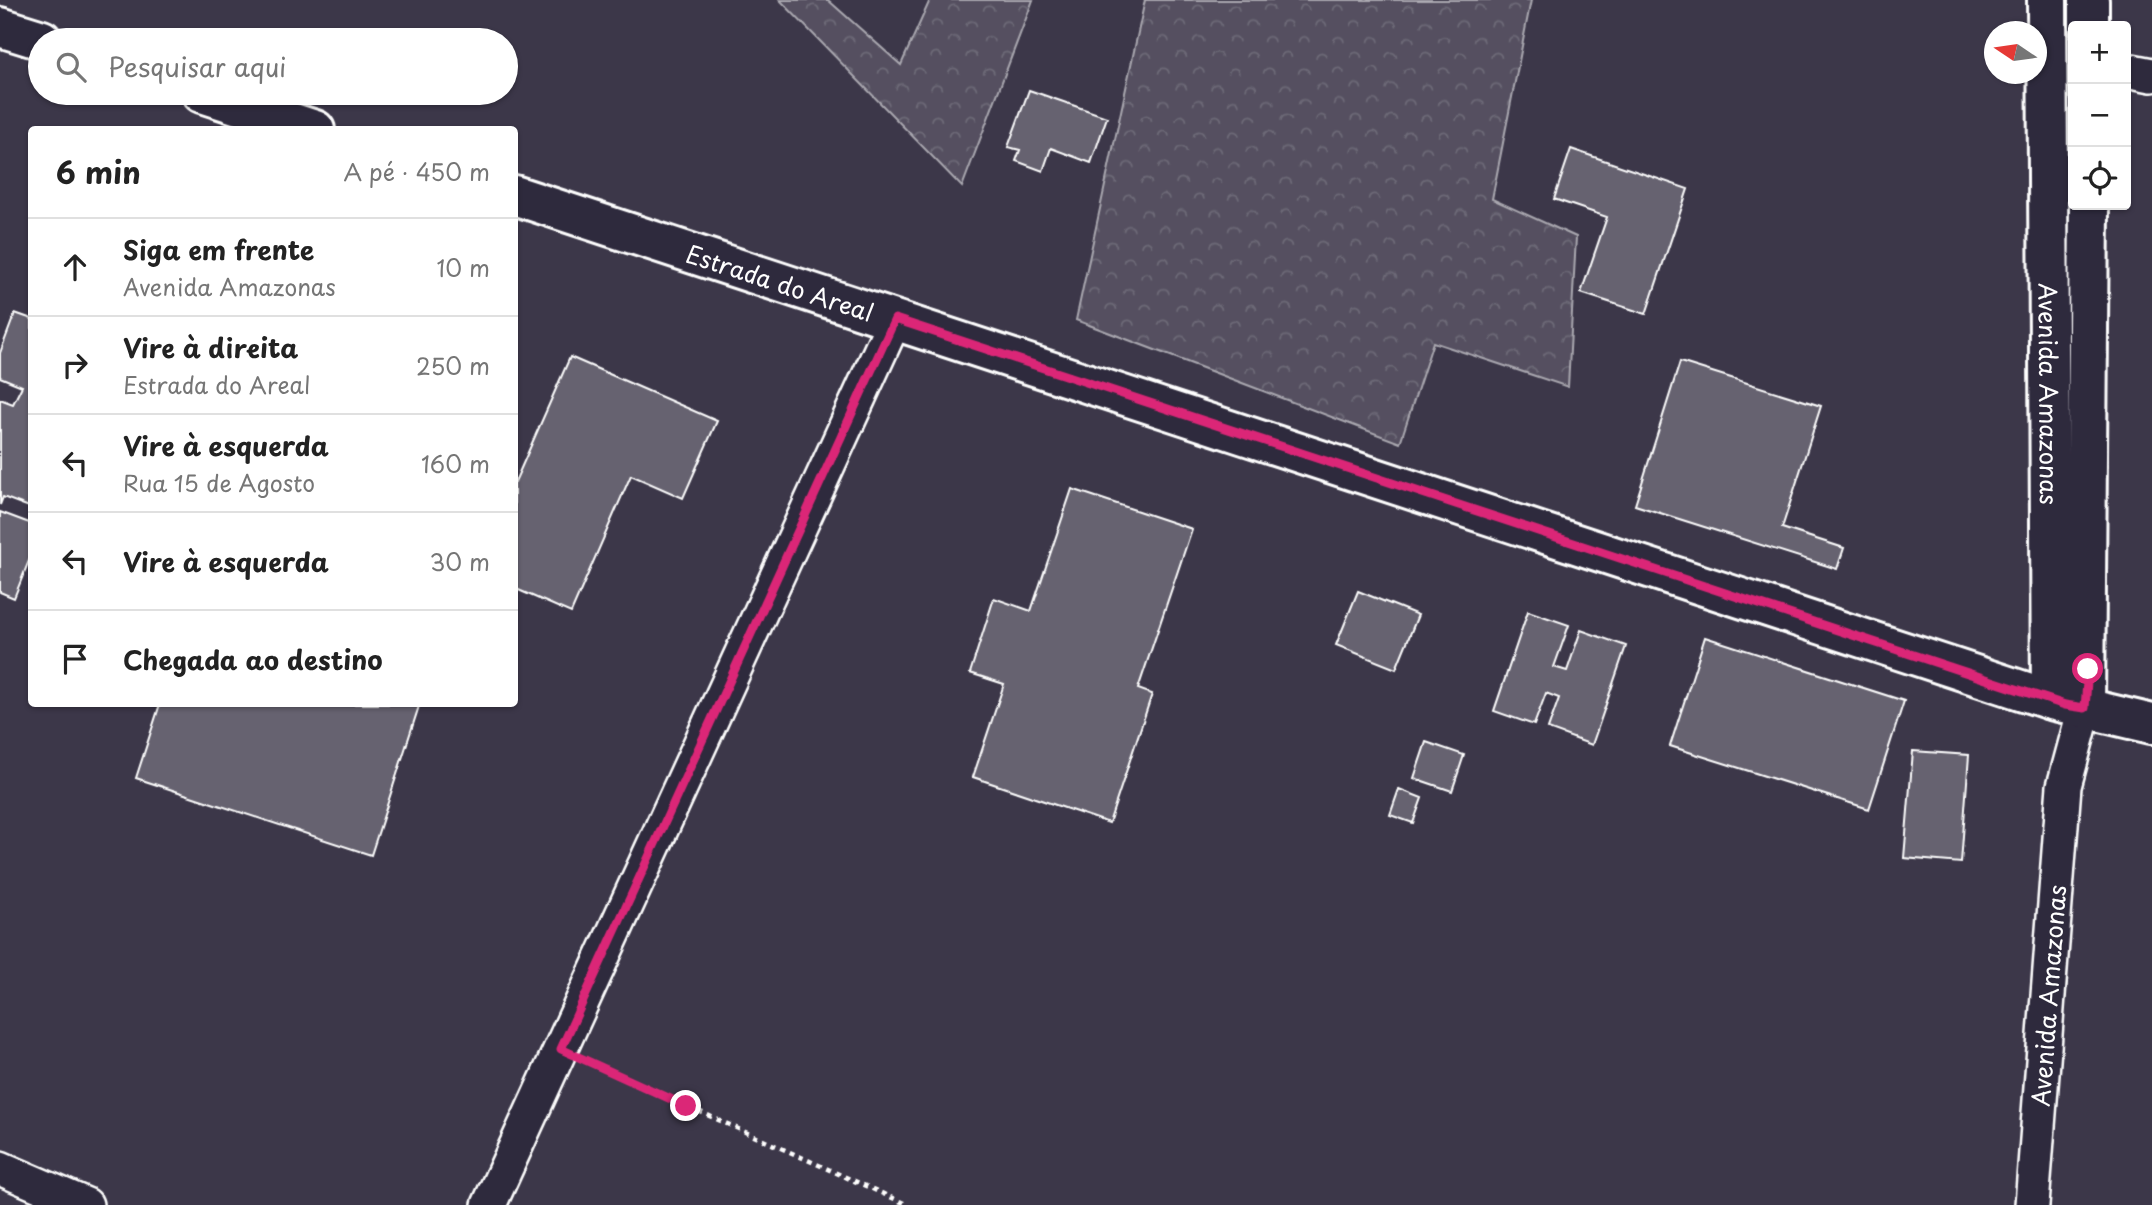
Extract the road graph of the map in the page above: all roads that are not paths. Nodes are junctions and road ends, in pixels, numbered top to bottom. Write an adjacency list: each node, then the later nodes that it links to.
1 (2047, 0): 13 (street, Avenida Amazonas)
2 (2090, 0): 3 (street)
3 (2089, 21)
4 (0, 27): 5 (street)
5 (28, 36)
6 (2131, 70): 7 (street)
7 (2152, 75)
8 (239, 105): 9 (street)
9 (303, 126)
10 (518, 196): 12 (street, Estrada do Areal)
11 (2089, 210): 13 (street, Avenida Amazonas)
12 (895, 319): 13 (street, Estrada do Areal); 17 (street)
13 (2068, 704): 14 (street, Estrada do Areal); 18 (street, Avenida Amazonas)
14 (2152, 723)
15 (0, 1168): 16 (street)
16 (86, 1205)
17 (489, 1205)
18 (2032, 1205)

